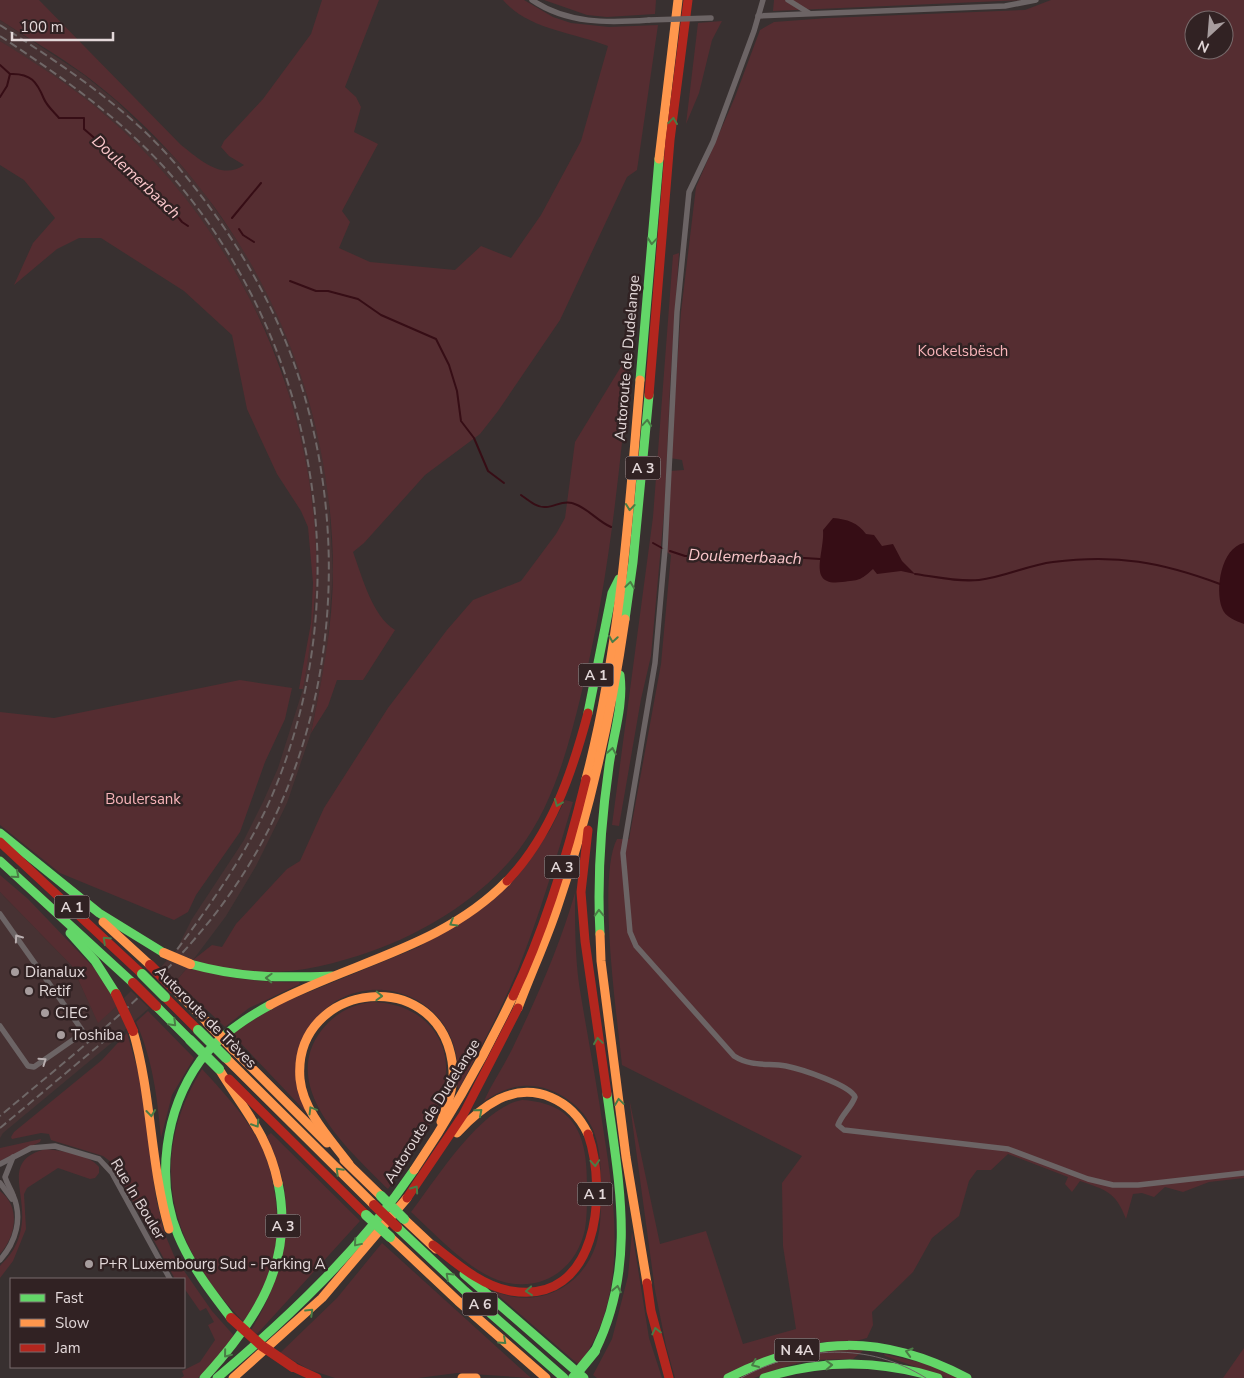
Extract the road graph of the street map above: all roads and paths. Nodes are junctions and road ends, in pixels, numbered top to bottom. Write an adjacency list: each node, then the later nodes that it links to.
1 (532, 0): 9 (street, bridge)
2 (678, 0): 10 (main road, Autoroute de Dudelange / A 3, one-way to 10)
3 (688, 0): 11 (main road, Autoroute de Dudelange / A 3, one-way to 3)
4 (762, 0): 8 (street)
5 (788, 0): 7 (street)
6 (1036, 0): 7 (street)
7 (811, 14): 8 (street)
8 (758, 16): 27 (street)
9 (711, 18)
10 (622, 573): 19 (main road, A 1, one-way to 19); 22 (main road, Autoroute de Dudelange / A 3, one-way to 22)
11 (618, 668): 12 (main road, Autoroute de Dudelange / A 3); 50 (main road, A 3, one-way to 11)
12 (603, 749): 23 (main road, Autoroute de Dudelange / A 3); 48 (main road, A 3, one-way to 12, bridge)
13 (0, 833): 16 (main road, A 1)
14 (0, 842): 30 (main road, Autoroute de Trèves / A 1, one-way to 14, bridge)
15 (0, 861): 17 (main road, Autoroute de Trèves / A 1, one-way to 17)
16 (58, 880): 19 (main road, A 1, one-way to 16, bridge); 26 (main road, A 1, bridge)
17 (32, 889): 21 (main road, Autoroute de Trèves / A 1, one-way to 21, bridge); 35 (main road, one-way to 35, bridge)
18 (0, 914): 20 (street, one-way to 18)
19 (336, 976): 35 (main road)
20 (0, 1026)
21 (220, 1069): 31 (main road, Autoroute de Trèves / A 1, bridge); 38 (main road, A 3, one-way to 38)
22 (436, 1138): 26 (main road, A 3, one-way to 22); 39 (main road, Autoroute de Dudelange / A 3, one-way to 39)
23 (444, 1146): 32 (main road, A 1, one-way to 32); 36 (main road, Autoroute de Dudelange / A 3, one-way to 23)
24 (13, 1157): 25 (street, Rue In Bouler); 29 (street); 34 (street, Rue In Bouler)
25 (0, 1164)
26 (349, 1164): 32 (main road, A 1, bridge)
27 (1244, 1173)
28 (0, 1183): 29 (street)
29 (16, 1205): 33 (street)
30 (387, 1217): 47 (main road, A 6, one-way to 30, bridge)
31 (380, 1227): 46 (main road, A 6, one-way to 46, bridge)
32 (432, 1245): 49 (main road)
33 (0, 1260)
34 (169, 1278)
35 (229, 1320): 37 (main road)
36 (274, 1346): 40 (main road, Autoroute de Dudelange / A 3); 41 (main road, A 3)
37 (291, 1370): 42 (main road); 43 (main road)
38 (204, 1378)
39 (217, 1378)
40 (233, 1378)
41 (240, 1378)
42 (299, 1378)
43 (317, 1378)
44 (462, 1378): 45 (main road)
45 (476, 1378)
46 (546, 1378)
47 (564, 1378)
48 (573, 1378)
49 (584, 1378)
50 (669, 1378)
51 (728, 1378): 54 (main road, N 4A, one-way to 51)
52 (764, 1378): 53 (main road, N 4A, one-way to 53)
53 (938, 1378)
54 (967, 1378)

